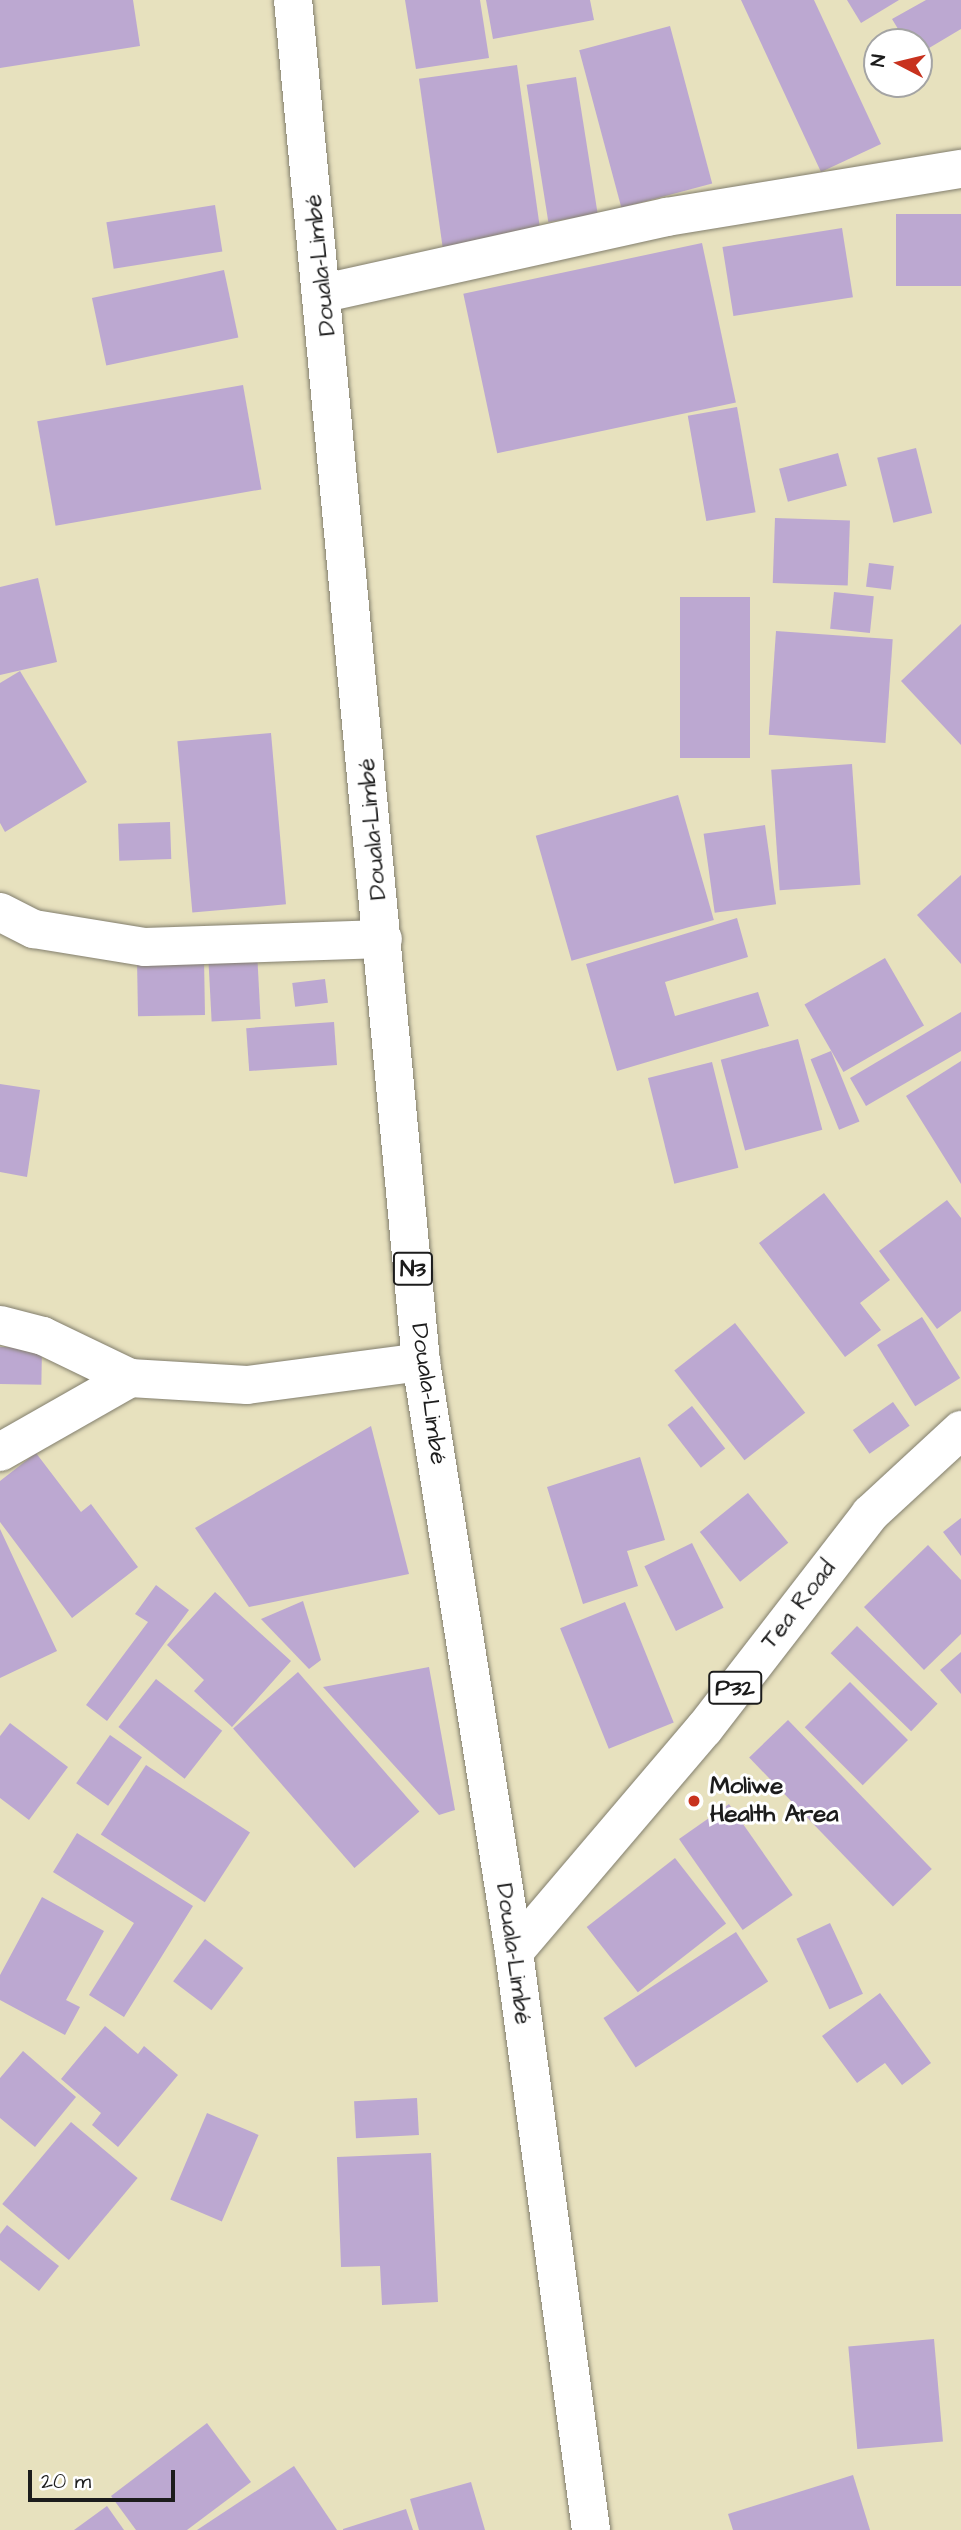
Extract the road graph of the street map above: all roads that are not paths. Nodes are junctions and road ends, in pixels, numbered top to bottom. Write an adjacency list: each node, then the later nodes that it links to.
1 (293, 0): 3 (main road, Douala-Limbé / N3)
2 (961, 169): 3 (main road)
3 (324, 293): 5 (main road, Douala-Limbé / N3)
4 (0, 912): 5 (main road)
5 (383, 939): 7 (main road, Douala-Limbé / N3)
6 (0, 1325): 8 (main road)
7 (421, 1362): 8 (main road); 11 (main road, Douala-Limbé / N3)
8 (130, 1378): 10 (main road)
9 (961, 1430): 11 (main road, Tea Road / P32)
10 (0, 1452)
11 (514, 1952): 12 (main road, Douala-Limbé / N3)
12 (591, 2530)

